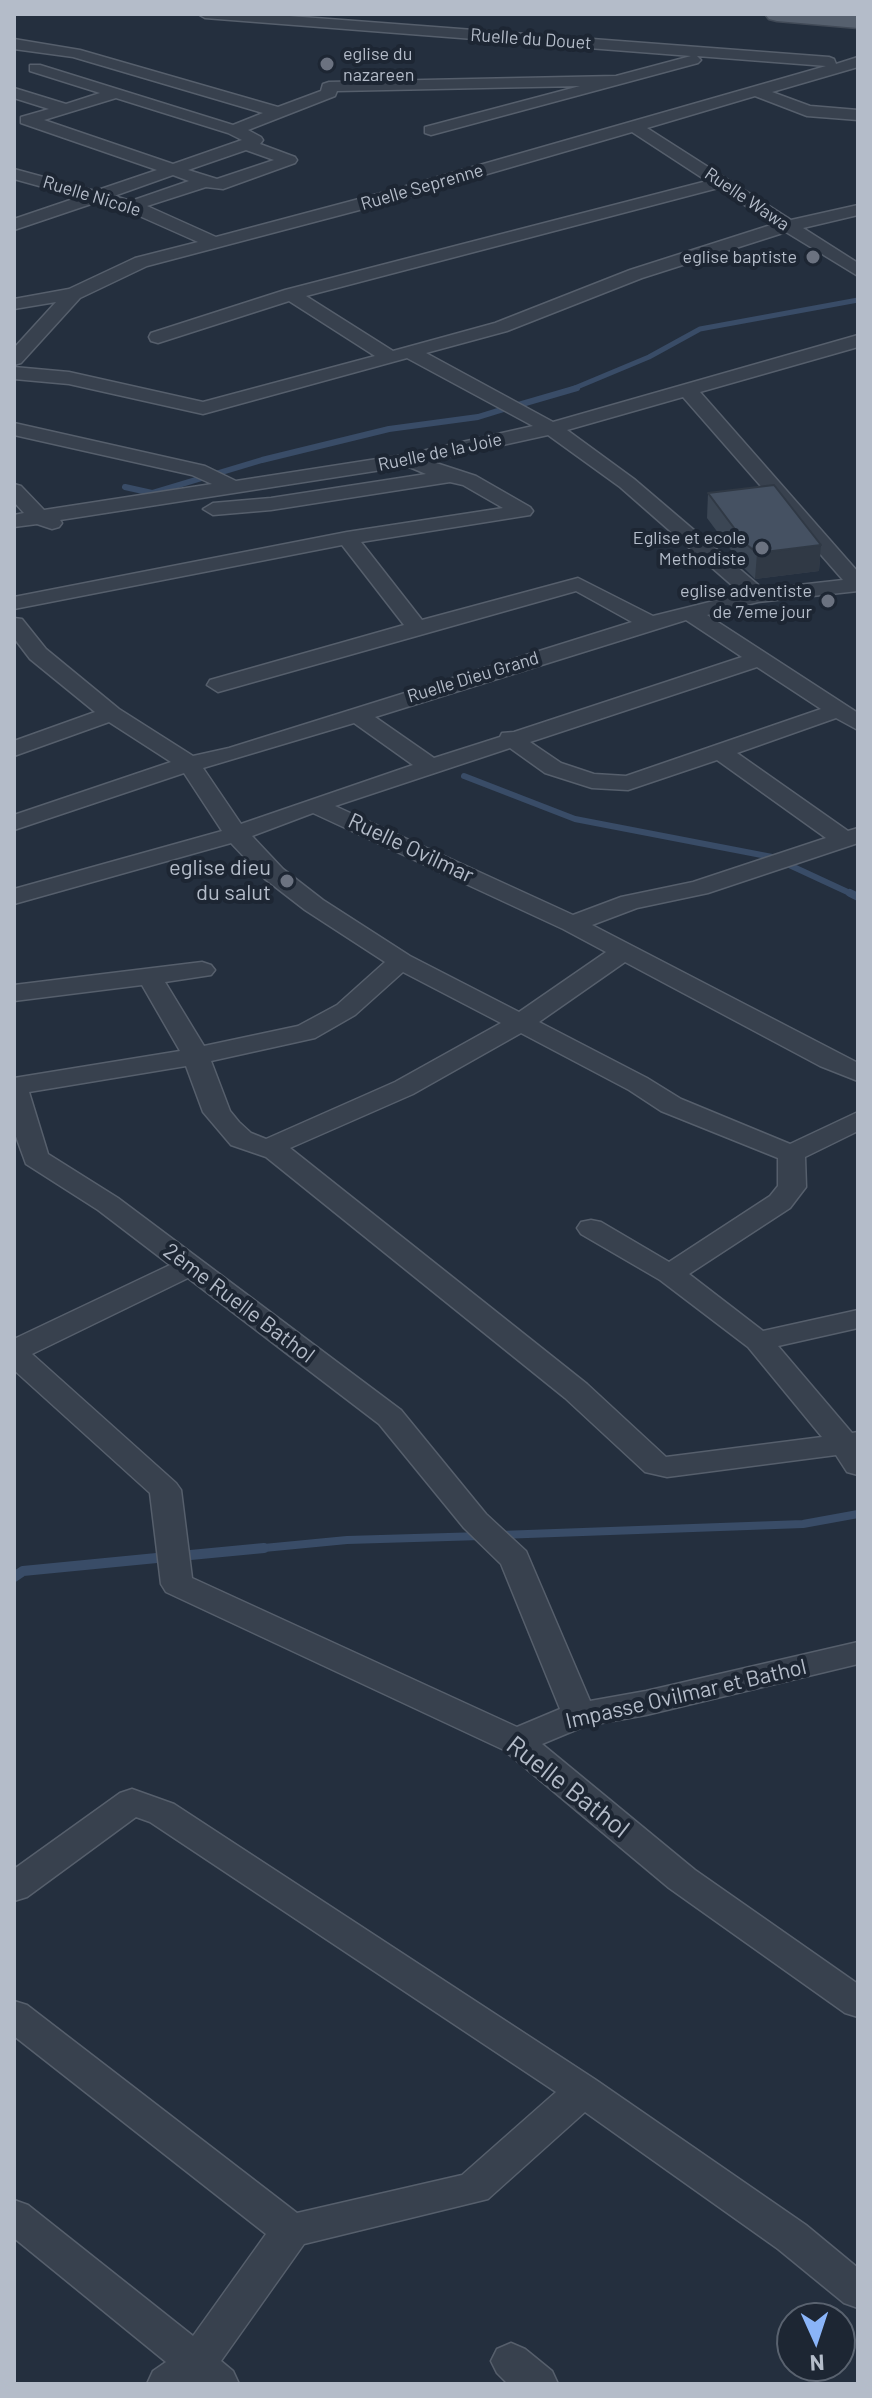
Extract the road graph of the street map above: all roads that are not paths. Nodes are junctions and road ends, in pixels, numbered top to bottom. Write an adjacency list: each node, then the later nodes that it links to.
1 (205, 14): 5 (street, Ruelle du Douet)
2 (780, 14): 3 (main road)
3 (858, 21)
4 (14, 44): 8 (street)
5 (716, 54): 6 (street, Ruelle du Douet); 9 (street)
6 (856, 63): 10 (street, Ruelle Seprenne)
7 (35, 68): 12 (street)
8 (160, 80): 12 (street); 14 (street)
9 (615, 80): 14 (street); 19 (street)
10 (753, 90): 15 (street); 17 (street, Ruelle Seprenne)
11 (14, 93): 13 (street)
12 (115, 94): 13 (street); 18 (street)
13 (67, 110): 16 (street)
14 (277, 112): 18 (street)
15 (858, 115)
16 (22, 122): 21 (street)
17 (635, 127): 24 (street, Ruelle Wawa); 30 (street, Ruelle Seprenne)
18 (234, 130): 20 (street)
19 (431, 130)
20 (246, 144): 21 (street); 23 (street)
21 (173, 168): 23 (street); 25 (street)
22 (14, 174): 25 (street, Ruelle Nicole)
23 (206, 181): 26 (street)
24 (723, 182): 29 (street, Ruelle Wawa); 33 (street)
25 (96, 195): 26 (street, Ruelle Nicole); 28 (street)
26 (132, 206): 30 (street, Ruelle Nicole)
27 (858, 210): 29 (street)
28 (14, 225)
29 (787, 226): 31 (street, Ruelle Wawa); 37 (street)
30 (213, 242): 32 (street, Ruelle Seprenne)
31 (854, 265)
32 (74, 294): 34 (street); 38 (street, Ruelle Seprenne)
33 (291, 294): 35 (street); 37 (street)
34 (14, 304)
35 (158, 337)
36 (858, 341): 40 (street, Ruelle de la Joie)
37 (400, 355): 39 (street); 41 (street)
38 (14, 359)
39 (14, 373)
40 (687, 389): 41 (street, Ruelle de la Joie); 50 (street)
41 (552, 428): 43 (street, Ruelle de la Joie); 51 (street)
42 (14, 429): 45 (street)
43 (409, 460): 44 (street); 45 (street, Ruelle de la Joie)
44 (450, 476): 47 (street); 49 (street)
45 (227, 483): 47 (street, Ruelle de la Joie)
46 (14, 490): 47 (street)
47 (38, 516): 48 (street, Ruelle de la Joie)
48 (14, 521)
49 (347, 538): 52 (street); 56 (street)
50 (858, 585): 51 (street, Ruelle Dieu Grand)
51 (758, 596): 53 (street, Ruelle Dieu Grand)
52 (14, 603)
53 (688, 612): 54 (street, Ruelle Dieu Grand); 58 (street)
54 (650, 623): 56 (street); 63 (street, Ruelle Dieu Grand)
55 (14, 624): 57 (street)
56 (417, 628): 60 (street)
57 (38, 654): 59 (street); 62 (street)
58 (759, 659): 61 (street); 65 (street)
59 (14, 662)
60 (218, 685)
61 (838, 710): 64 (street); 67 (street)
62 (111, 714): 66 (street); 68 (street)
63 (356, 714): 68 (street, Ruelle Dieu Grand); 69 (street)
64 (858, 723)
65 (510, 738): 67 (street); 69 (street)
66 (14, 749)
67 (719, 751): 73 (street)
68 (189, 764): 71 (street, Ruelle Dieu Grand); 72 (street)
69 (429, 765): 70 (street)
70 (314, 805): 72 (street); 75 (street, Ruelle Ovilmar)
71 (14, 823)
72 (236, 834): 74 (street); 77 (street)
73 (851, 837): 75 (street)
74 (14, 897)
75 (572, 924): 76 (street, Ruelle Ovilmar)
76 (624, 951): 81 (street); 83 (street, Ruelle Ovilmar)
77 (401, 961): 81 (street); 82 (street)
78 (202, 970): 79 (street)
79 (149, 976): 80 (street); 82 (street)
80 (14, 993)
81 (520, 1023): 86 (street); 87 (street)
82 (196, 1056): 84 (street); 86 (street)
83 (858, 1073)
84 (14, 1087): 89 (street, 2ème Ruelle Bathol)
85 (858, 1120): 87 (street)
86 (268, 1148): 94 (street)
87 (791, 1154): 90 (street)
88 (591, 1228): 90 (street)
89 (191, 1266): 93 (street); 96 (street, 2ème Ruelle Bathol)
90 (670, 1274): 92 (street)
91 (858, 1319): 92 (street)
92 (758, 1341): 94 (street)
93 (14, 1353): 97 (street, Ruelle Bathol)
94 (854, 1451)
95 (858, 1653): 96 (street, Impasse Ovilmar et Bathol)
96 (579, 1715): 97 (street, Impasse Ovilmar et Bathol)
97 (516, 1741): 99 (street, Ruelle Bathol)
98 (14, 1888): 101 (street)
99 (858, 2003)
100 (14, 2015): 103 (street)
101 (583, 2091): 103 (street); 104 (street)
102 (14, 2216): 105 (street)
103 (291, 2231): 105 (street)
104 (858, 2291)
105 (194, 2377)

